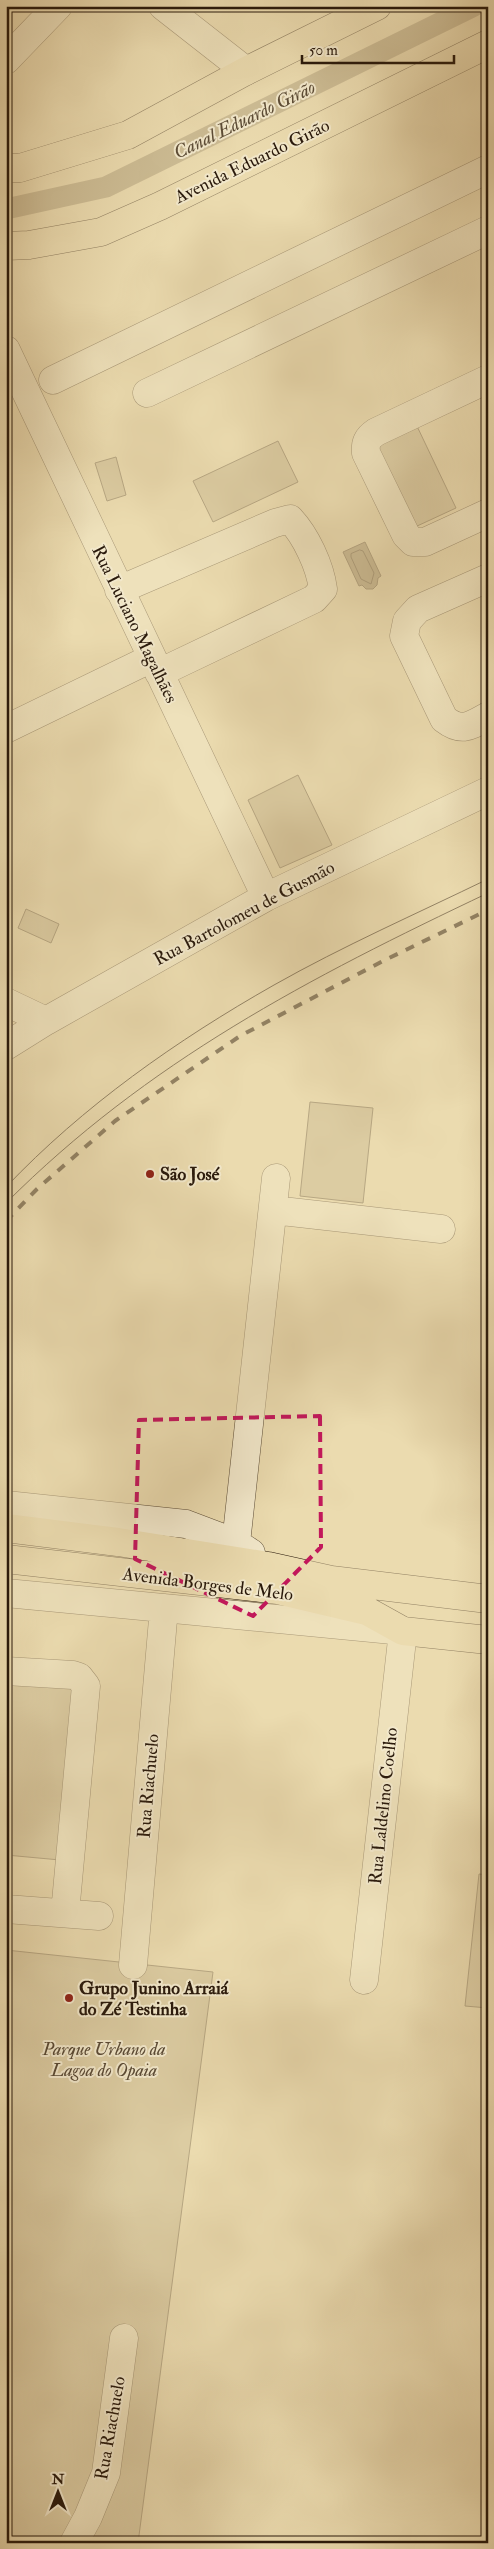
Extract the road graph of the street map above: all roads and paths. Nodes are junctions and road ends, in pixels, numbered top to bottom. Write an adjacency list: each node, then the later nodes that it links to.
1 (58, 6): 5 (street)
2 (164, 6): 6 (street)
3 (377, 6): 6 (main road)
4 (488, 44): 10 (main road, Avenida Eduardo Girão)
5 (6, 60)
6 (246, 71): 7 (main road)
7 (6, 168)
8 (488, 169): 13 (street)
9 (488, 230): 14 (street)
10 (6, 246)
11 (6, 350): 17 (street, Rua Luciano Magalhães)
12 (488, 379): 15 (street)
13 (53, 380)
14 (147, 392)
15 (488, 513)
16 (488, 578): 19 (street)
17 (120, 590): 18 (street, Rua Luciano Magalhães); 18 (street)
18 (155, 666): 20 (street); 22 (street, Rua Luciano Magalhães)
19 (488, 716)
20 (6, 729)
21 (488, 791): 22 (street, Rua Bartolomeu de Gusmão)
22 (266, 897): 24 (street, Rua Bartolomeu de Gusmão)
23 (6, 1002): 24 (street)
24 (46, 1021): 25 (street, Rua Bartolomeu de Gusmão)
25 (6, 1046)
26 (276, 1178): 27 (street)
27 (273, 1210): 28 (street); 31 (street)
28 (441, 1229)
29 (6, 1505): 31 (street, Avenida Borges de Melo)
30 (6, 1528): 33 (main road, Avenida Borges de Melo)
31 (236, 1543): 33 (street, Avenida Borges de Melo)
32 (6, 1560): 37 (main road, Avenida Borges de Melo)
33 (268, 1566): 35 (main road, Avenida Borges de Melo)
34 (6, 1593): 36 (street, Avenida Borges de Melo)
35 (488, 1599)
36 (164, 1608): 37 (street, Avenida Borges de Melo); 43 (street, Rua Riachuelo)
37 (402, 1631): 38 (main road, Avenida Borges de Melo); 44 (street, Rua Laldelino Coelho)
38 (488, 1640)
39 (6, 1671): 41 (street)
40 (6, 1908): 41 (street)
41 (65, 1913): 42 (street)
42 (99, 1916)
43 (133, 1965)
44 (364, 1980)
45 (124, 2338): 46 (street, Rua Riachuelo)
46 (74, 2543)

